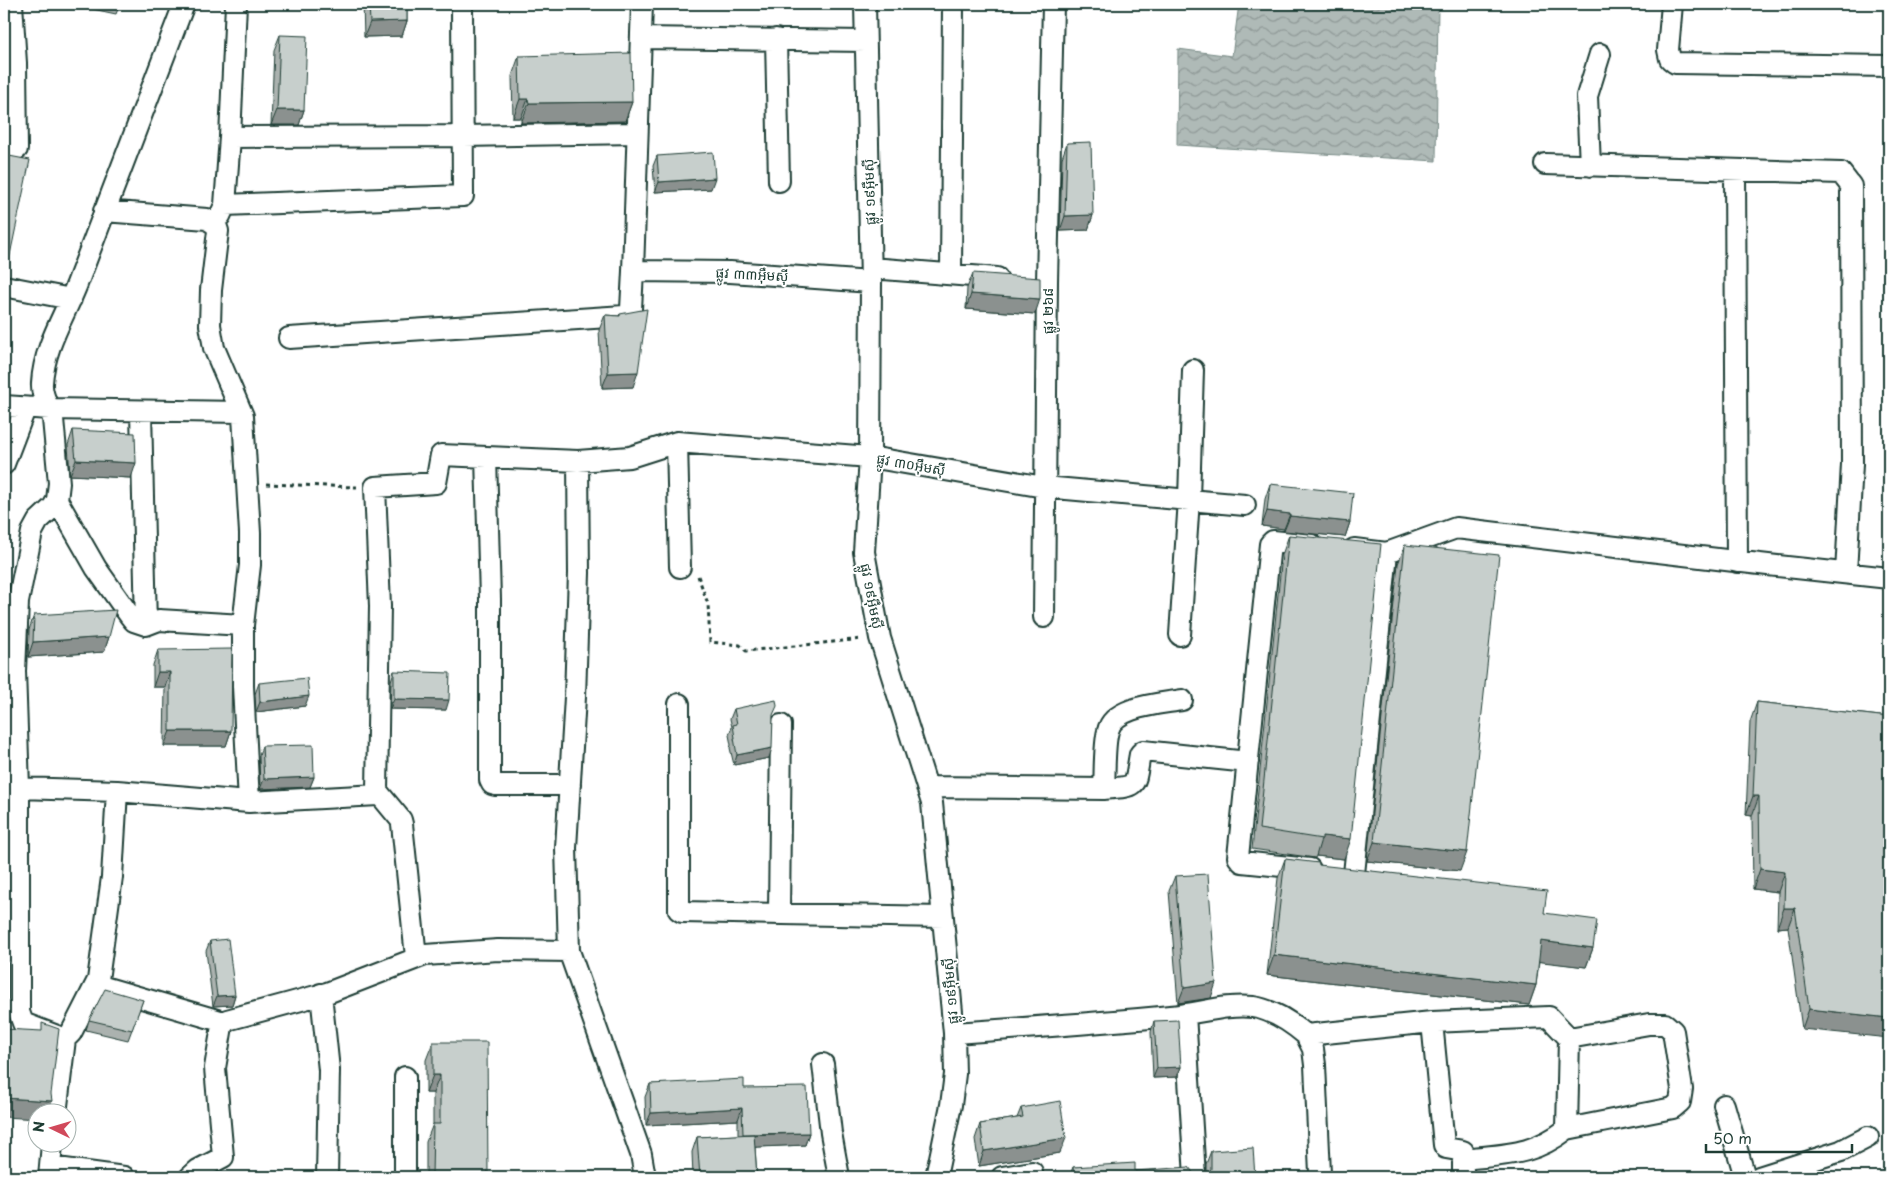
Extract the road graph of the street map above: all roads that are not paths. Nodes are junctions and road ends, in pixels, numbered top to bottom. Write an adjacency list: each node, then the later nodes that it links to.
1 (12, 4): 14 (street)
2 (184, 4): 25 (street)
3 (236, 4): 18 (street)
4 (462, 4): 17 (street)
5 (642, 4): 10 (street)
6 (866, 4): 12 (street, ផ្លូវ ១៩អ៊ឹមស៊ី)
7 (953, 4): 28 (street)
8 (1053, 4): 30 (street, ផ្លូវ ២៦៨)
9 (1672, 4): 15 (street)
10 (641, 38): 11 (street); 16 (street)
11 (776, 39): 12 (street); 23 (street)
12 (865, 41): 29 (street, ផ្លូវ ១៩អ៊ឹមស៊ី)
13 (1600, 54): 21 (street)
14 (10, 64): 19 (street)
15 (1889, 66)
16 (637, 133): 17 (street); 27 (street)
17 (464, 136): 18 (street); 24 (street)
18 (230, 137): 24 (street)
19 (17, 149)
20 (1545, 164): 21 (street)
21 (1590, 166): 22 (street)
22 (1735, 170): 50 (street); 52 (street)
23 (779, 181)
24 (225, 205): 26 (street)
25 (104, 210): 26 (street); 32 (street)
26 (216, 225): 39 (street)
27 (633, 270): 29 (street, ផ្លូវ ៣៣អ៊ឹមស៊ី); 33 (street)
28 (951, 274): 29 (street, ផ្លូវ ៣៣អ៊ឹមស៊ី); 30 (street, ផ្លូវ ៣៣អ៊ឹមស៊ី)
29 (871, 275): 42 (street, ផ្លូវ ១៩អ៊ឹមស៊ី)
30 (1031, 281): 45 (street, ផ្លូវ ២៦៨)
31 (4, 286): 32 (street)
32 (71, 299): 37 (street)
33 (290, 338)
34 (1192, 370): 46 (street)
35 (4, 406): 36 (street)
36 (25, 409): 37 (street); 44 (street)
37 (50, 409): 38 (street); 47 (street)
38 (142, 411): 39 (street); 55 (street)
39 (241, 412): 56 (street)
40 (677, 442): 42 (street, ផ្លូវ ៣០អ៊ឹមស៊ី); 43 (street, ផ្លូវ ៣០អ៊ឹមស៊ី); 51 (street)
41 (486, 457): 43 (street, ផ្លូវ ៣០អ៊ឹមស៊ី); 63 (street); 67 (street, ផ្លូវ ៣០អ៊ឹមស៊ី)
42 (870, 457): 45 (street, ផ្លូវ ៣០អ៊ឹមស៊ី); 64 (street, ផ្លូវ ១៩អ៊ឹមស៊ី)
43 (578, 461): 63 (street)
44 (4, 464)
45 (1044, 487): 46 (street, ផ្លូវ ៣០អ៊ឹមស៊ី); 54 (street, ផ្លូវ ២៦៨)
46 (1189, 499): 48 (street, ផ្លូវ ៣០អ៊ឹមស៊ី); 57 (street)
47 (56, 500): 55 (street); 62 (street)
48 (1245, 505)
49 (1387, 553): 50 (street); 61 (street); 61 (street)
50 (1737, 562): 52 (street)
51 (680, 567)
52 (1846, 573): 53 (street)
53 (1889, 578)
54 (1044, 617)
55 (146, 625): 56 (street)
56 (243, 625): 68 (street)
57 (1180, 635)
58 (1182, 700): 65 (street)
59 (679, 704): 69 (street)
60 (781, 725): 69 (street)
61 (1248, 762): 65 (street)
62 (13, 783): 66 (street); 81 (street)
63 (570, 784): 71 (street)
64 (927, 787): 65 (street); 70 (street, ផ្លូវ ១៩អ៊ឹមស៊ី)
65 (1104, 789)
66 (117, 791): 68 (street); 73 (street)
67 (378, 795): 68 (street); 72 (street)
68 (250, 802)
69 (778, 914): 70 (street)
70 (944, 917): 78 (street, ផ្លូវ ១៩អ៊ឹមស៊ី)
71 (570, 951): 72 (street); 97 (street)
72 (416, 957): 74 (street)
73 (97, 985): 76 (street); 81 (street)
74 (321, 994): 76 (street); 95 (street)
75 (1186, 1014): 78 (street); 79 (street); 101 (street)
76 (224, 1022): 94 (street)
77 (1432, 1022): 79 (street); 80 (street); 89 (street)
78 (954, 1033): 99 (street, ផ្លូវ ១៩អ៊ឹមស៊ី)
79 (1306, 1035): 92 (street)
80 (1569, 1038): 86 (street); 86 (street)
81 (65, 1039): 84 (street)
82 (823, 1064): 98 (street)
83 (405, 1077): 96 (street)
84 (57, 1104)
85 (1724, 1105): 102 (street)
86 (1568, 1129): 89 (street)
87 (1868, 1136): 103 (street)
88 (51, 1154): 90 (street)
89 (1463, 1168)
90 (49, 1172): 93 (street)
91 (1032, 1172): 100 (street)
92 (1320, 1173)
93 (124, 1177)
94 (190, 1177)
95 (327, 1177)
96 (404, 1177)
97 (645, 1177)
98 (839, 1177)
99 (936, 1177)
100 (1002, 1177)
101 (1195, 1177)
102 (1745, 1177)
103 (1759, 1177)

